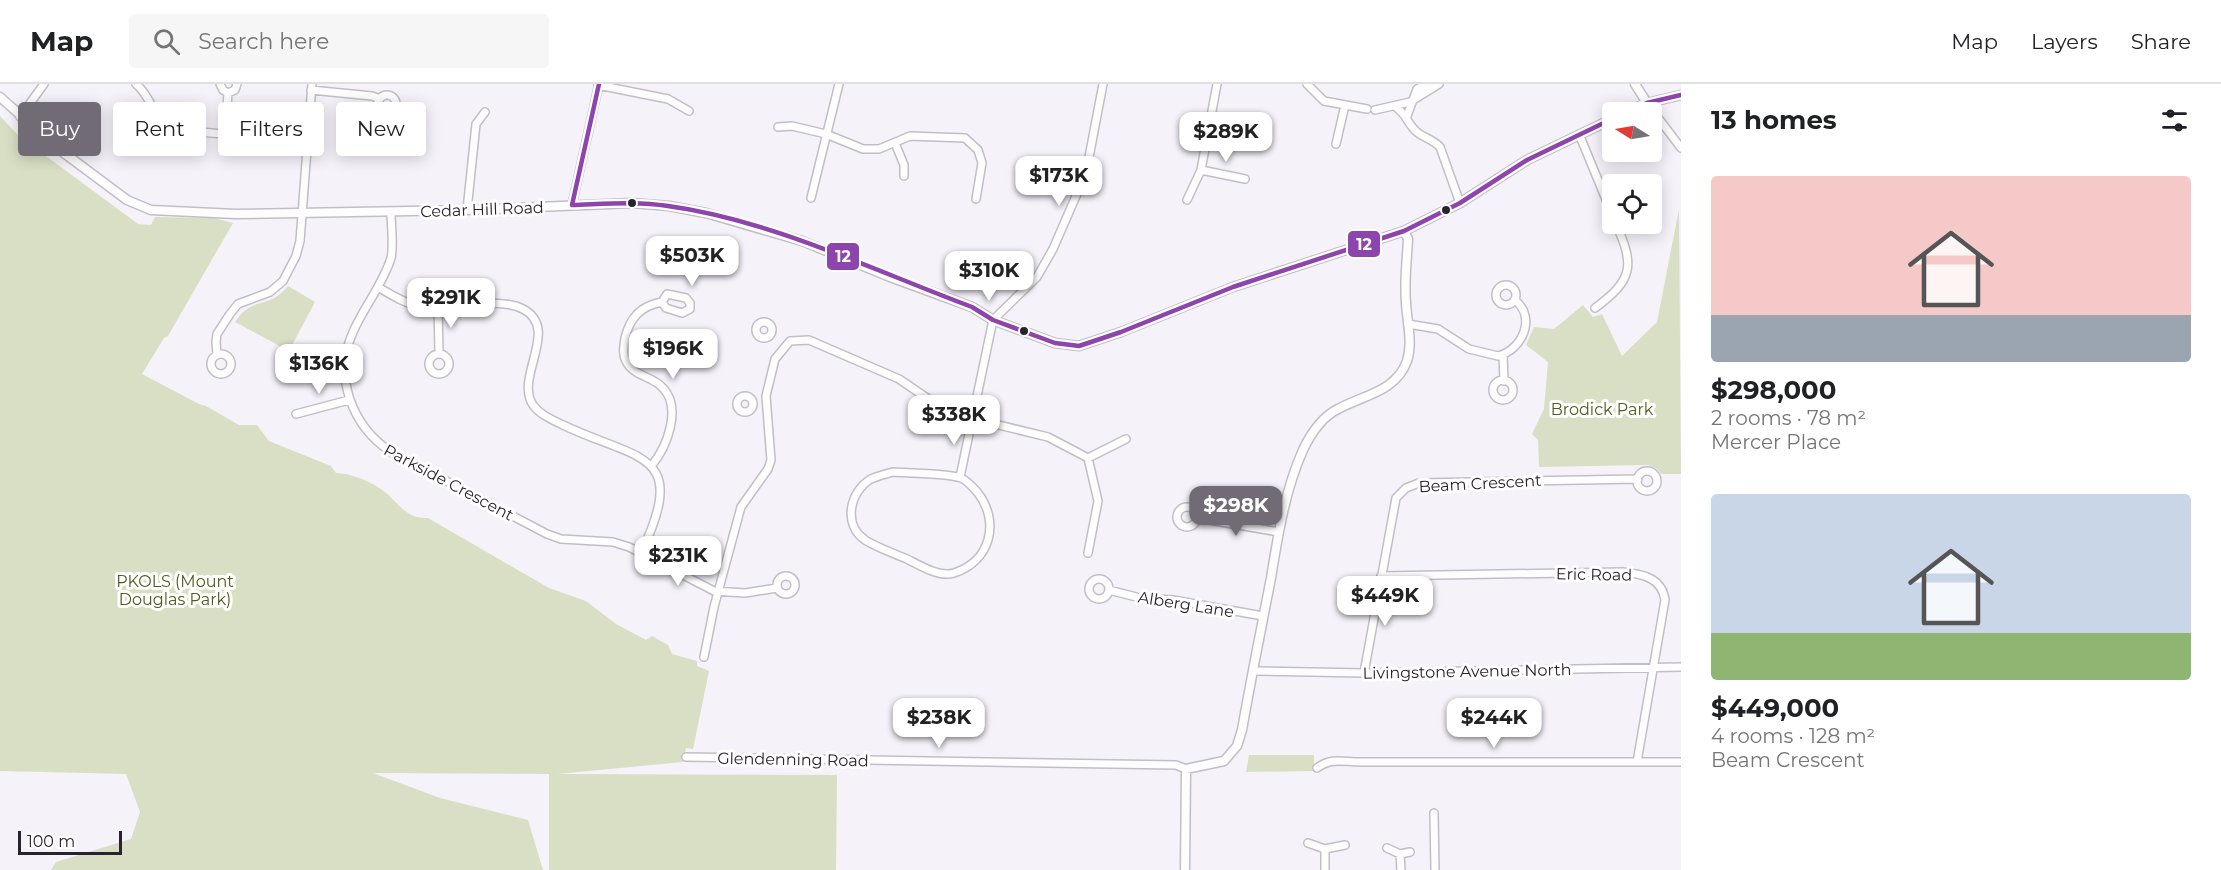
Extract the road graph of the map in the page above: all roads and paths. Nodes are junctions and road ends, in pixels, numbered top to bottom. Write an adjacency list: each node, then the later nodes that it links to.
1 (44, 84): 18 (street)
2 (136, 84): 33 (street)
3 (220, 84): 14 (street)
4 (237, 84): 14 (street)
5 (599, 84): 26 (street); 49 (street)
6 (839, 84): 34 (street)
7 (1103, 84): 60 (street)
8 (1217, 84): 41 (street)
9 (1307, 84): 24 (street)
10 (1428, 84): 21 (street)
11 (1438, 84): 21 (street)
12 (1635, 84): 22 (street)
13 (312, 87): 17 (street); 20 (street)
14 (228, 93): 19 (street)
15 (1681, 95): 23 (street)
16 (0, 97): 28 (street, Cedar Hill Road)
17 (380, 99)
18 (31, 102)
19 (227, 102)
20 (311, 102)
21 (1410, 102): 25 (street); 29 (street)
22 (1646, 102)
23 (1651, 102)
24 (1345, 105): 25 (street); 37 (street)
25 (1395, 106): 29 (street)
26 (689, 111)
27 (485, 112): 50 (street)
28 (18, 115)
29 (1407, 116): 48 (street)
30 (1662, 123): 38 (street)
31 (1602, 124): 35 (street, Cedar Hill Road)
32 (778, 127): 34 (street)
33 (218, 132)
34 (826, 134): 36 (street); 45 (street)
35 (1579, 134): 44 (street); 48 (street, Cedar Hill Road)
36 (895, 143): 42 (street); 46 (street)
37 (1336, 144)
38 (1681, 148)
39 (68, 156): 52 (street, Cedar Hill Road)
40 (308, 156): 52 (street)
41 (1202, 170): 43 (street); 47 (street)
42 (904, 176)
43 (1245, 179)
44 (1602, 190)
45 (811, 198)
46 (976, 200)
47 (1187, 200)
48 (1460, 203): 53 (street, Cedar Hill Road)
49 (572, 205): 50 (street, Cedar Hill Road); 60 (street, Cedar Hill Road)
50 (467, 210): 51 (street, Cedar Hill Road)
51 (391, 212): 52 (street, Cedar Hill Road); 55 (street, Parkside Crescent)
52 (303, 213): 65 (street)
53 (1404, 231): 60 (street, Cedar Hill Road); 61 (street)
54 (1621, 234): 59 (street)
55 (378, 287): 58 (street); 68 (street, Parkside Crescent)
56 (1515, 300): 66 (street)
57 (662, 302): 75 (street)
58 (438, 305): 64 (street); 75 (street)
59 (1595, 308)
60 (993, 320): 72 (street)
61 (1408, 324): 66 (street); 79 (street)
62 (771, 336): 63 (street)
63 (784, 346): 70 (street); 72 (street)
64 (439, 353)
65 (217, 355)
66 (1503, 355): 67 (street)
67 (1504, 381)
68 (349, 400): 71 (street); 80 (street, Parkside Crescent)
69 (753, 405): 70 (street)
70 (766, 405): 84 (street)
71 (296, 414)
72 (972, 420): 74 (street); 76 (street)
73 (1126, 439): 74 (street)
74 (1088, 458): 81 (street)
75 (652, 465): 80 (street)
76 (960, 477): 76 (street)
77 (1638, 479): 82 (street, Beam Crescent)
78 (1197, 518): 79 (street)
79 (1279, 532): 86 (street)
80 (641, 553): 84 (street, Parkside Crescent)
81 (1088, 553)
82 (1381, 576): 89 (street, Eric Road); 91 (street, Beam Crescent)
83 (777, 588): 84 (street, Parkside Crescent)
84 (720, 590): 87 (street)
85 (1109, 590): 86 (street, Alberg Lane)
86 (1263, 616): 90 (street)
87 (704, 657)
88 (1681, 667): 89 (street, Livingstone Avenue North)
89 (1653, 668): 91 (street, Livingstone Avenue North); 93 (street, Eric Road)
90 (1253, 671): 91 (street, Livingstone Avenue North); 96 (street)
91 (1365, 673)
92 (686, 757): 96 (street, Glendenning Road)
93 (1637, 762): 94 (street); 95 (street)
94 (1681, 762)
95 (1317, 768)
96 (1186, 769): 104 (street)
97 (1434, 813): 107 (street)
98 (1308, 843): 101 (street)
99 (1345, 845): 101 (street)
100 (1387, 848): 103 (street)
101 (1325, 849): 105 (street)
102 (1410, 852): 103 (street)
103 (1400, 854): 106 (street)
104 (1185, 870)
105 (1325, 870)
106 (1401, 870)
107 (1435, 870)

